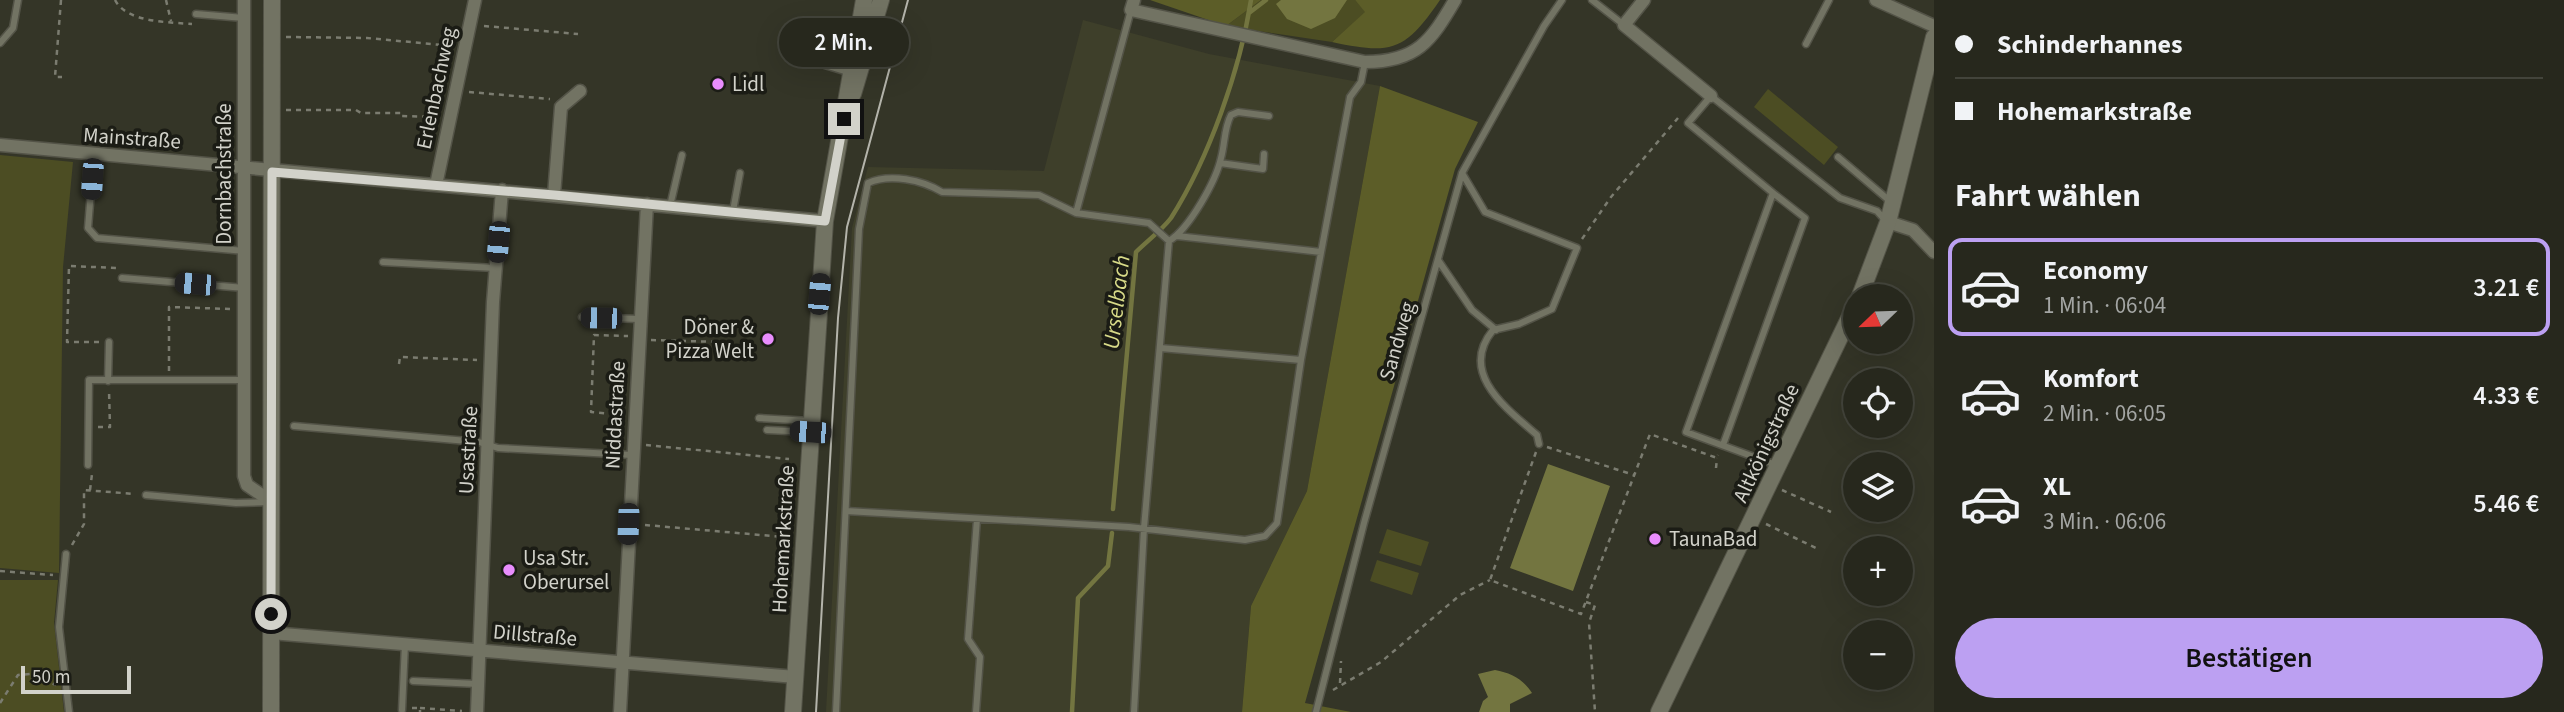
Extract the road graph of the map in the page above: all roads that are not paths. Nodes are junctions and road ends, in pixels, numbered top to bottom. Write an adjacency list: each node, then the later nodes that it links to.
1 (18, 0): 19 (lane)
2 (244, 0): 15 (street, Dornbachstraße)
3 (272, 0): 34 (street)
4 (475, 0): 37 (street, Erlenbachweg)
5 (864, 0): 23 (street, Hohemarkstraße)
6 (881, 0): 23 (street, Hohemarkstraße)
7 (1455, 0): 21 (street)
8 (1562, 0): 36 (lane, Sandweg)
9 (1592, 0): 16 (lane)
10 (1644, 0): 16 (street)
11 (1829, 0): 20 (lane)
12 (1876, 0): 17 (street)
13 (1133, 5): 21 (street); 45 (lane)
14 (196, 14): 15 (lane)
15 (244, 18): 33 (street, Dornbachstraße)
16 (1624, 24): 25 (street)
17 (1934, 26)
18 (1934, 37): 41 (street)
19 (0, 43)
20 (1806, 44)
21 (1366, 62): 51 (lane)
22 (818, 64): 23 (lane)
23 (855, 74): 46 (street, Hohemarkstraße)
24 (580, 91): 40 (street)
25 (1711, 96): 39 (lane); 47 (lane)
26 (1269, 116): 32 (lane)
27 (0, 145): 28 (street, Mainstraße)
28 (94, 154): 33 (street, Mainstraße); 50 (lane)
29 (1264, 154): 32 (lane)
30 (682, 155): 43 (lane)
31 (1838, 157): 41 (lane)
32 (1220, 163): 48 (lane)
33 (244, 166): 34 (street, Mainstraße); 50 (street, Dornbachstraße)
34 (272, 172): 37 (street, Mainstraße); 79 (street)
35 (740, 173): 44 (lane)
36 (1462, 173): 53 (lane, Sandweg); 61 (lane)
37 (436, 185): 38 (street, Mainstraße)
38 (502, 190): 40 (street, Mainstraße); 55 (street, Usastraße)
39 (1773, 193): 73 (lane); 73 (lane)
40 (554, 195): 42 (street, Mainstraße)
41 (1893, 203): 47 (street)
42 (647, 204): 43 (street, Mainstraße); 60 (street, Niddastraße)
43 (670, 206): 44 (street, Mainstraße)
44 (733, 211): 46 (street, Mainstraße)
45 (1076, 213): 49 (lane); 80 (lane)
46 (825, 221): 70 (street, Hohemarkstraße)
47 (1888, 222): 52 (street); 57 (street)
48 (1177, 236): 49 (lane); 51 (lane)
49 (1166, 238): 64 (lane)
50 (245, 251): 58 (street, Dornbachstraße)
51 (1321, 252): 65 (lane)
52 (1934, 252)
53 (1438, 260): 61 (lane); 100 (lane, Sandweg)
54 (383, 262): 55 (lane)
55 (495, 268): 74 (street, Usastraße)
56 (122, 278): 58 (lane)
57 (1865, 284)
58 (245, 288): 66 (street, Dornbachstraße)
59 (582, 317): 60 (lane)
60 (639, 318): 75 (street, Niddastraße)
61 (1496, 330): 72 (lane)
62 (1843, 331): 77 (street, Altkönigstraße)
63 (109, 342): 67 (lane)
64 (1160, 348): 65 (lane); 82 (lane)
65 (1301, 360): 82 (lane)
66 (244, 380): 67 (lane); 79 (street, Dornbachstraße)
67 (108, 381): 76 (lane)
68 (759, 418): 70 (lane)
69 (294, 426): 74 (lane)
70 (810, 426): 71 (lane); 88 (street, Hohemarkstraße)
71 (767, 430)
72 (1539, 444)
73 (1723, 445): 77 (lane)
74 (488, 446): 75 (lane); 86 (street, Usastraße)
75 (632, 449): 87 (street, Niddastraße)
76 (88, 465)
77 (1779, 466): 101 (street, Altkönigstraße)
78 (146, 495): 79 (lane)
79 (272, 502): 84 (street)
80 (846, 511): 81 (lane); 97 (lane)
81 (977, 519): 82 (lane); 98 (lane)
82 (1144, 528): 99 (lane)
83 (66, 554): 92 (lane)
84 (271, 633): 85 (street, Dillstraße); 93 (street)
85 (405, 644): 86 (street, Dillstraße); 91 (lane)
86 (480, 650): 87 (street, Dillstraße); 90 (street, Usastraße)
87 (623, 662): 88 (street, Dillstraße); 95 (street, Niddastraße)
88 (796, 677): 96 (street, Hohemarkstraße)
89 (413, 681): 90 (lane)
90 (478, 684): 94 (street, Usastraße)
91 (402, 710)
92 (69, 712)
93 (271, 712)
94 (477, 712)
95 (620, 712)
96 (793, 712)
97 (836, 712)
98 (976, 712)
99 (1134, 712)
100 (1316, 712)
101 (1659, 712)

